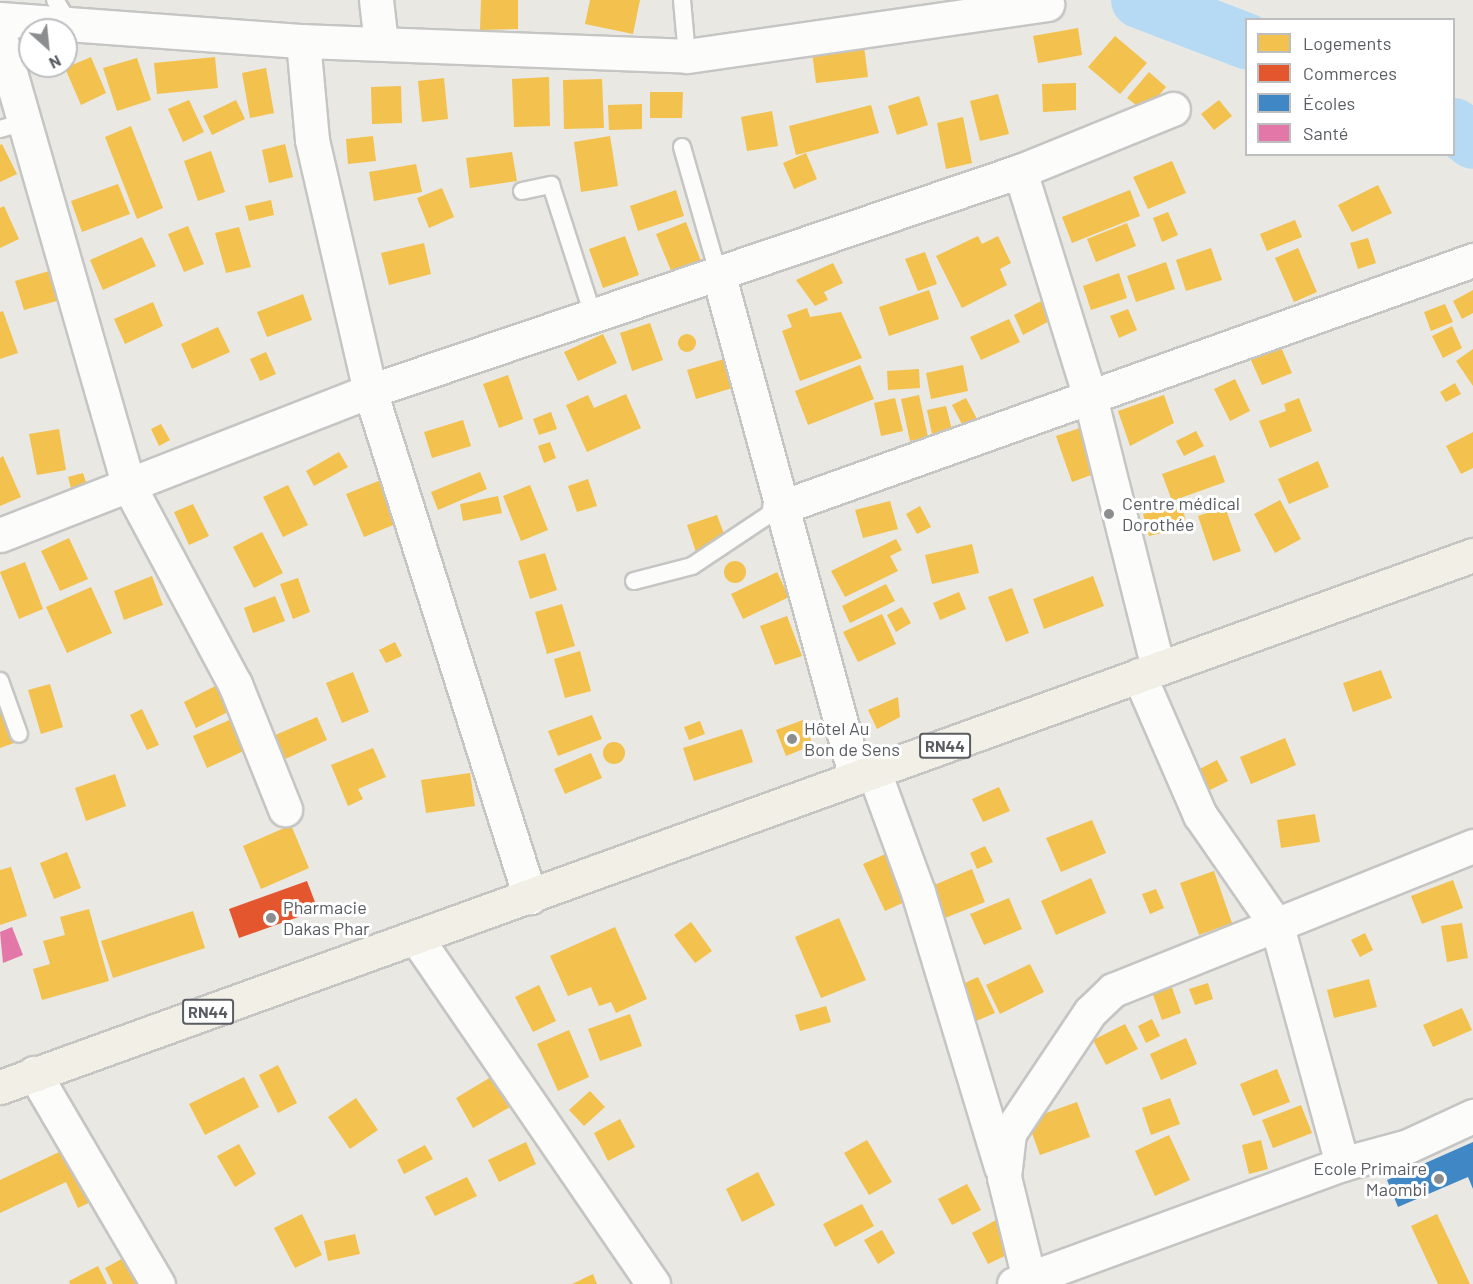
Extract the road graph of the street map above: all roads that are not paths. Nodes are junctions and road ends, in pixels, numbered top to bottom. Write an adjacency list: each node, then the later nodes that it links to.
1 (376, 0): 8 (street)
2 (682, 0): 9 (lane)
3 (1047, 3): 9 (street)
4 (62, 12): 5 (street); 7 (street)
5 (0, 19)
6 (0, 37): 11 (street)
7 (303, 41): 8 (street); 18 (street)
8 (381, 43): 9 (street)
9 (687, 56)
10 (1173, 109): 13 (street)
11 (12, 126): 20 (street)
12 (682, 147): 16 (lane)
13 (1020, 171): 16 (street); 19 (street)
14 (522, 190): 17 (lane)
15 (1473, 260): 19 (street)
16 (719, 276): 17 (street); 21 (street)
17 (594, 318): 18 (street)
18 (370, 390): 20 (street); 31 (street)
19 (1090, 401): 21 (street); 25 (street)
20 (128, 484): 22 (street); 29 (street)
21 (779, 508): 24 (lane); 28 (street)
22 (0, 535)
23 (1473, 555): 25 (main road, RN44)
24 (634, 581)
25 (1149, 672): 28 (main road, RN44); 32 (street)
26 (0, 681): 27 (lane)
27 (19, 734)
28 (865, 775): 31 (main road, RN44); 38 (street)
29 (285, 809)
30 (1473, 846): 32 (street)
31 (530, 897): 33 (main road, RN44)
32 (1277, 926): 37 (street); 38 (street)
33 (417, 939): 34 (main road, RN44); 41 (street)
34 (34, 1073): 35 (main road, RN44); 40 (street)
35 (0, 1087)
36 (1473, 1116): 37 (street)
37 (1342, 1164): 39 (street)
38 (1004, 1177): 39 (street)
39 (1022, 1281)
40 (158, 1284)
41 (653, 1284)

